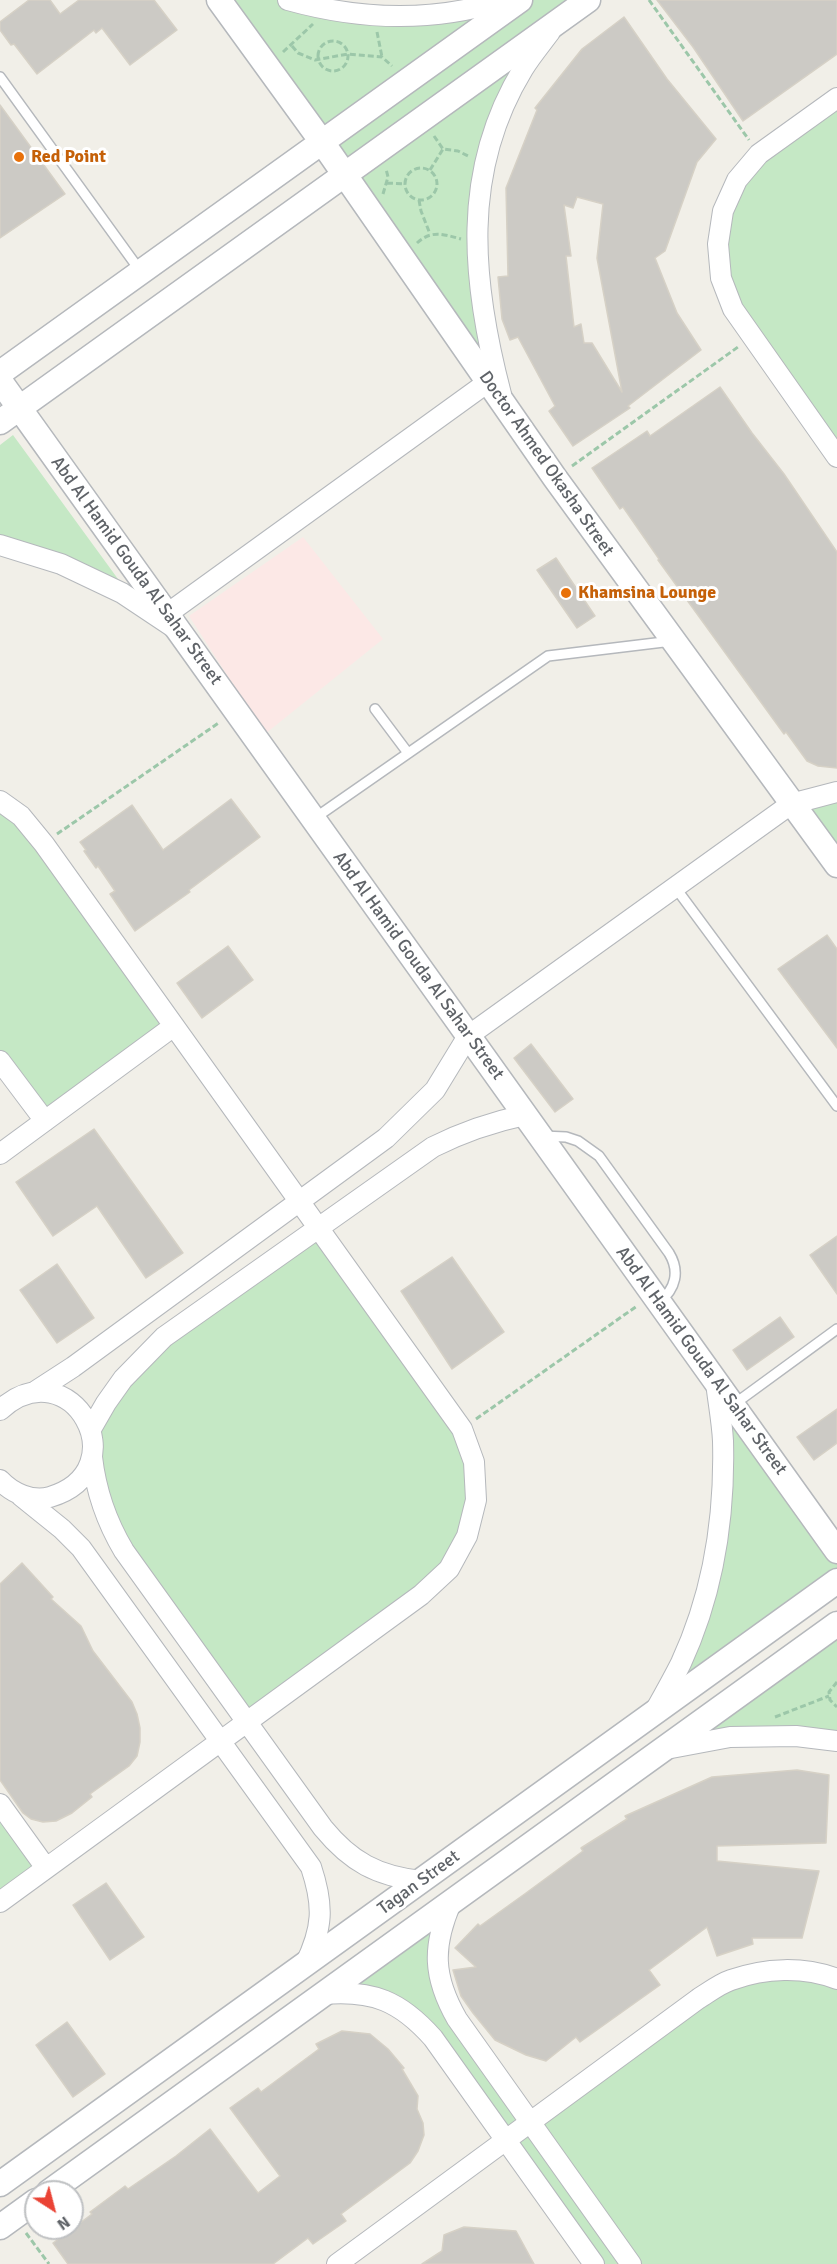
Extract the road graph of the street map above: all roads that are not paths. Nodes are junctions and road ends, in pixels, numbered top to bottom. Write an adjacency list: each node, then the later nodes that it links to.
1 (219, 0): 9 (street, Doctor Ahmed Okasha Street)
2 (288, 0): 3 (street)
3 (504, 0)
4 (520, 0): 9 (street)
5 (588, 0): 6 (street)
6 (556, 23): 10 (street); 15 (street)
7 (0, 77): 11 (lane)
8 (837, 98): 18 (street)
9 (322, 142): 10 (street, Doctor Ahmed Okasha Street); 11 (street)
10 (345, 174): 14 (street, Doctor Ahmed Okasha Street); 16 (street)
11 (141, 272): 12 (street)
12 (0, 373)
13 (0, 381): 16 (street, Abd Al Hamid Gouda Al Sahar Street)
14 (488, 382): 15 (street, Doctor Ahmed Okasha Street); 20 (street)
15 (504, 405): 21 (street, Doctor Ahmed Okasha Street)
16 (20, 408): 17 (street); 20 (street, Abd Al Hamid Gouda Al Sahar Street)
17 (0, 422)
18 (837, 458)
19 (0, 545): 20 (street)
20 (173, 622): 27 (street, Abd Al Hamid Gouda Al Sahar Street)
21 (672, 641): 23 (lane); 26 (street, Doctor Ahmed Okasha Street)
22 (375, 709): 23 (lane)
23 (408, 753): 27 (lane)
24 (837, 792): 26 (street)
25 (0, 801): 30 (street)
26 (791, 804): 28 (street, Doctor Ahmed Okasha Street); 29 (street)
27 (313, 819): 31 (street, Abd Al Hamid Gouda Al Sahar Street)
28 (837, 865)
29 (675, 887): 31 (street); 33 (lane)
30 (174, 1026): 35 (street); 38 (street)
31 (468, 1036): 34 (street, Abd Al Hamid Gouda Al Sahar Street); 38 (street)
32 (0, 1061): 35 (street)
33 (837, 1106)
34 (525, 1115): 36 (street, Abd Al Hamid Gouda Al Sahar Street); 39 (street)
35 (45, 1121): 37 (street)
36 (540, 1136): 40 (street, Abd Al Hamid Gouda Al Sahar Street); 40 (lane)
37 (0, 1154)
38 (299, 1201): 39 (street); 43 (street)
39 (318, 1228): 46 (street); 53 (street)
40 (656, 1298): 42 (street, Abd Al Hamid Gouda Al Sahar Street)
41 (837, 1329): 45 (lane)
42 (716, 1382): 45 (street, Abd Al Hamid Gouda Al Sahar Street); 52 (street)
43 (36, 1391): 44 (street); 46 (street)
44 (4, 1404)
45 (733, 1405): 49 (street, Abd Al Hamid Gouda Al Sahar Street)
46 (92, 1429): 47 (street)
47 (92, 1457): 48 (street); 53 (street)
48 (7, 1487): 54 (street)
49 (837, 1551)
50 (837, 1581): 52 (street, Tagan Street)
51 (837, 1624): 56 (street, Tagan Street)
52 (654, 1712): 57 (street, Tagan Street)
53 (247, 1722): 54 (street); 61 (street)
54 (221, 1741): 60 (street); 64 (street)
55 (837, 1741): 56 (street)
56 (666, 1749): 59 (street, Tagan Street)
57 (531, 1802): 59 (street); 61 (street, Tagan Street)
58 (0, 1804): 60 (street)
59 (551, 1830): 63 (street, Tagan Street)
60 (46, 1868): 62 (street)
61 (421, 1881): 64 (street, Tagan Street)
62 (0, 1902)
63 (451, 1903): 66 (street, Tagan Street); 68 (street)
64 (305, 1965): 67 (street, Tagan Street)
65 (837, 1979): 68 (street)
66 (324, 1994): 69 (street, Tagan Street); 70 (street)
67 (104, 2109): 69 (street); 72 (street, Tagan Street)
68 (531, 2123): 70 (street); 77 (street)
69 (125, 2137): 71 (street, Tagan Street)
70 (506, 2141): 75 (street); 76 (street)
71 (66, 2180)
72 (0, 2184)
73 (24, 2210): 74 (street)
74 (7, 2222)
75 (337, 2264)
76 (594, 2264)
77 (631, 2264)

